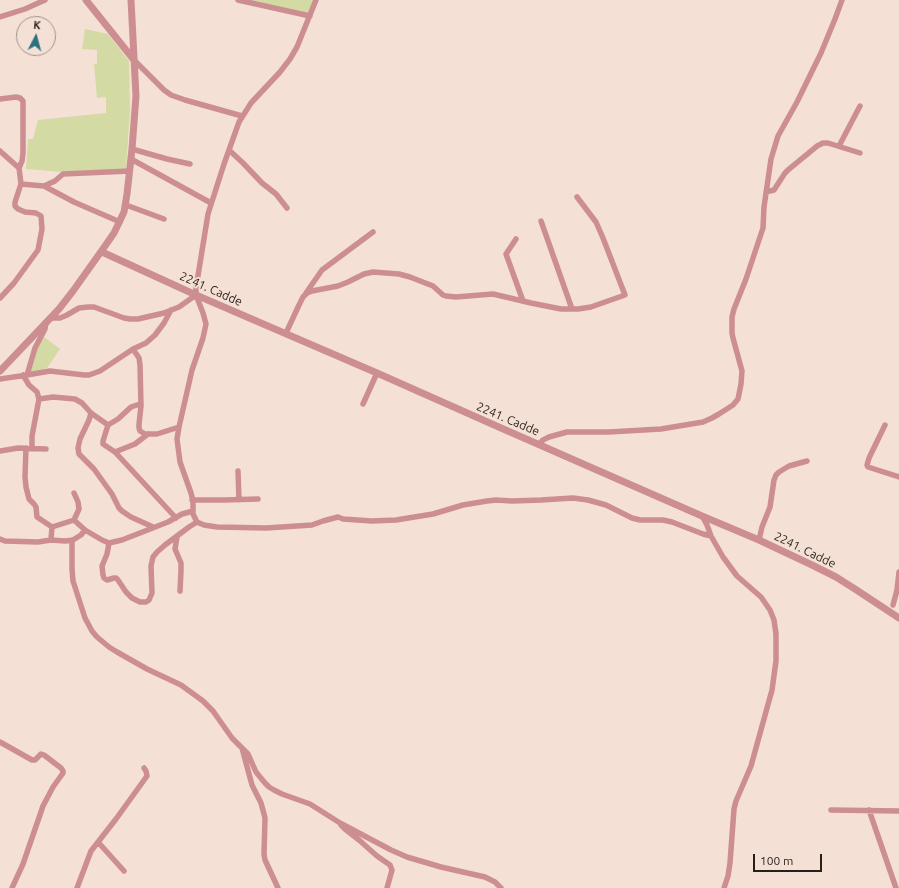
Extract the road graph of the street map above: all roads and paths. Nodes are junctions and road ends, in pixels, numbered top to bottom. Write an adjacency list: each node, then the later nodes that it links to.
1 (45, 0): 8 (street)
2 (86, 0): 9 (street)
3 (131, 0): 9 (street)
4 (238, 0): 7 (street)
5 (316, 0): 7 (street)
6 (842, 0): 24 (street)
7 (310, 16): 12 (street)
8 (0, 17)
9 (134, 60): 12 (street); 14 (street)
10 (0, 98): 20 (street)
11 (860, 106): 13 (street)
12 (242, 116): 15 (street)
13 (839, 146): 17 (street); 24 (street)
14 (132, 149): 18 (street); 19 (street)
15 (229, 150): 26 (street); 28 (street)
16 (0, 151): 20 (street)
17 (860, 153)
18 (131, 159): 21 (street); 26 (street)
19 (190, 164)
20 (19, 168): 22 (street)
21 (130, 171): 23 (street); 27 (street)
22 (21, 184): 23 (street); 37 (street)
23 (44, 186): 31 (street)
24 (766, 192): 56 (street)
25 (576, 197): 39 (street)
26 (211, 203): 35 (street)
27 (126, 206): 29 (street); 31 (street)
28 (287, 208)
29 (164, 219)
30 (541, 221): 39 (street)
31 (120, 222): 34 (street)
32 (373, 232): 36 (street)
33 (516, 239): 38 (street)
34 (102, 252): 35 (street, 2241. Cadde); 41 (street)
35 (196, 294): 40 (street); 42 (street, 2241. Cadde); 54 (street)
36 (305, 295): 38 (street); 42 (street)
37 (0, 298)
38 (523, 301): 39 (street)
39 (572, 309)
40 (171, 310): 41 (street); 43 (street)
41 (48, 320): 44 (street); 46 (street)
42 (286, 333): 45 (street, 2241. Cadde)
43 (133, 349): 46 (street); 49 (street)
44 (0, 371)
45 (377, 373): 50 (street); 56 (street, 2241. Cadde)
46 (25, 375): 47 (street); 48 (street)
47 (0, 379)
48 (39, 399): 51 (street); 57 (street)
49 (140, 404): 52 (street); 55 (street)
50 (363, 404)
51 (91, 413): 52 (street); 74 (street)
52 (108, 425): 60 (street)
53 (885, 425): 63 (street)
54 (179, 427): 55 (street); 66 (street)
55 (148, 434): 60 (street)
56 (539, 444): 69 (street, 2241. Cadde)
57 (29, 448): 58 (street); 59 (street); 73 (street)
58 (46, 449)
59 (0, 450)
60 (115, 452): 70 (street)
61 (807, 461): 81 (street)
62 (238, 471): 67 (street)
63 (899, 476)
64 (74, 493): 71 (street)
65 (258, 499): 67 (street)
66 (192, 500): 67 (street); 68 (street)
67 (239, 500)
68 (193, 511): 70 (street); 72 (street)
69 (702, 516): 76 (street); 81 (street, 2241. Cadde)
70 (176, 518): 74 (street)
71 (74, 520): 73 (street); 75 (street)
72 (197, 522): 76 (street); 77 (street)
73 (52, 527): 79 (street)
74 (154, 527): 82 (street)
75 (86, 530): 80 (street); 82 (street)
76 (711, 536): 102 (street)
77 (177, 537): 82 (street); 84 (street)
78 (0, 539): 79 (street)
79 (51, 540): 80 (street)
80 (72, 540): 89 (street)
81 (759, 540): 86 (street, 2241. Cadde)
82 (109, 543)
83 (899, 572): 86 (street)
84 (180, 591)
85 (899, 598): 86 (street)
86 (891, 608): 87 (street, 2241. Cadde)
87 (899, 618)
88 (0, 742): 97 (street)
89 (242, 748): 94 (street); 99 (street)
90 (144, 768): 95 (street)
91 (831, 810): 92 (street)
92 (869, 810): 93 (street); 103 (street)
93 (899, 811)
94 (340, 823): 100 (street); 101 (street)
95 (98, 842): 96 (street); 98 (street)
96 (124, 871)
97 (12, 888)
98 (77, 888)
99 (278, 888)
100 (387, 888)
101 (501, 888)
102 (724, 888)
103 (896, 888)

